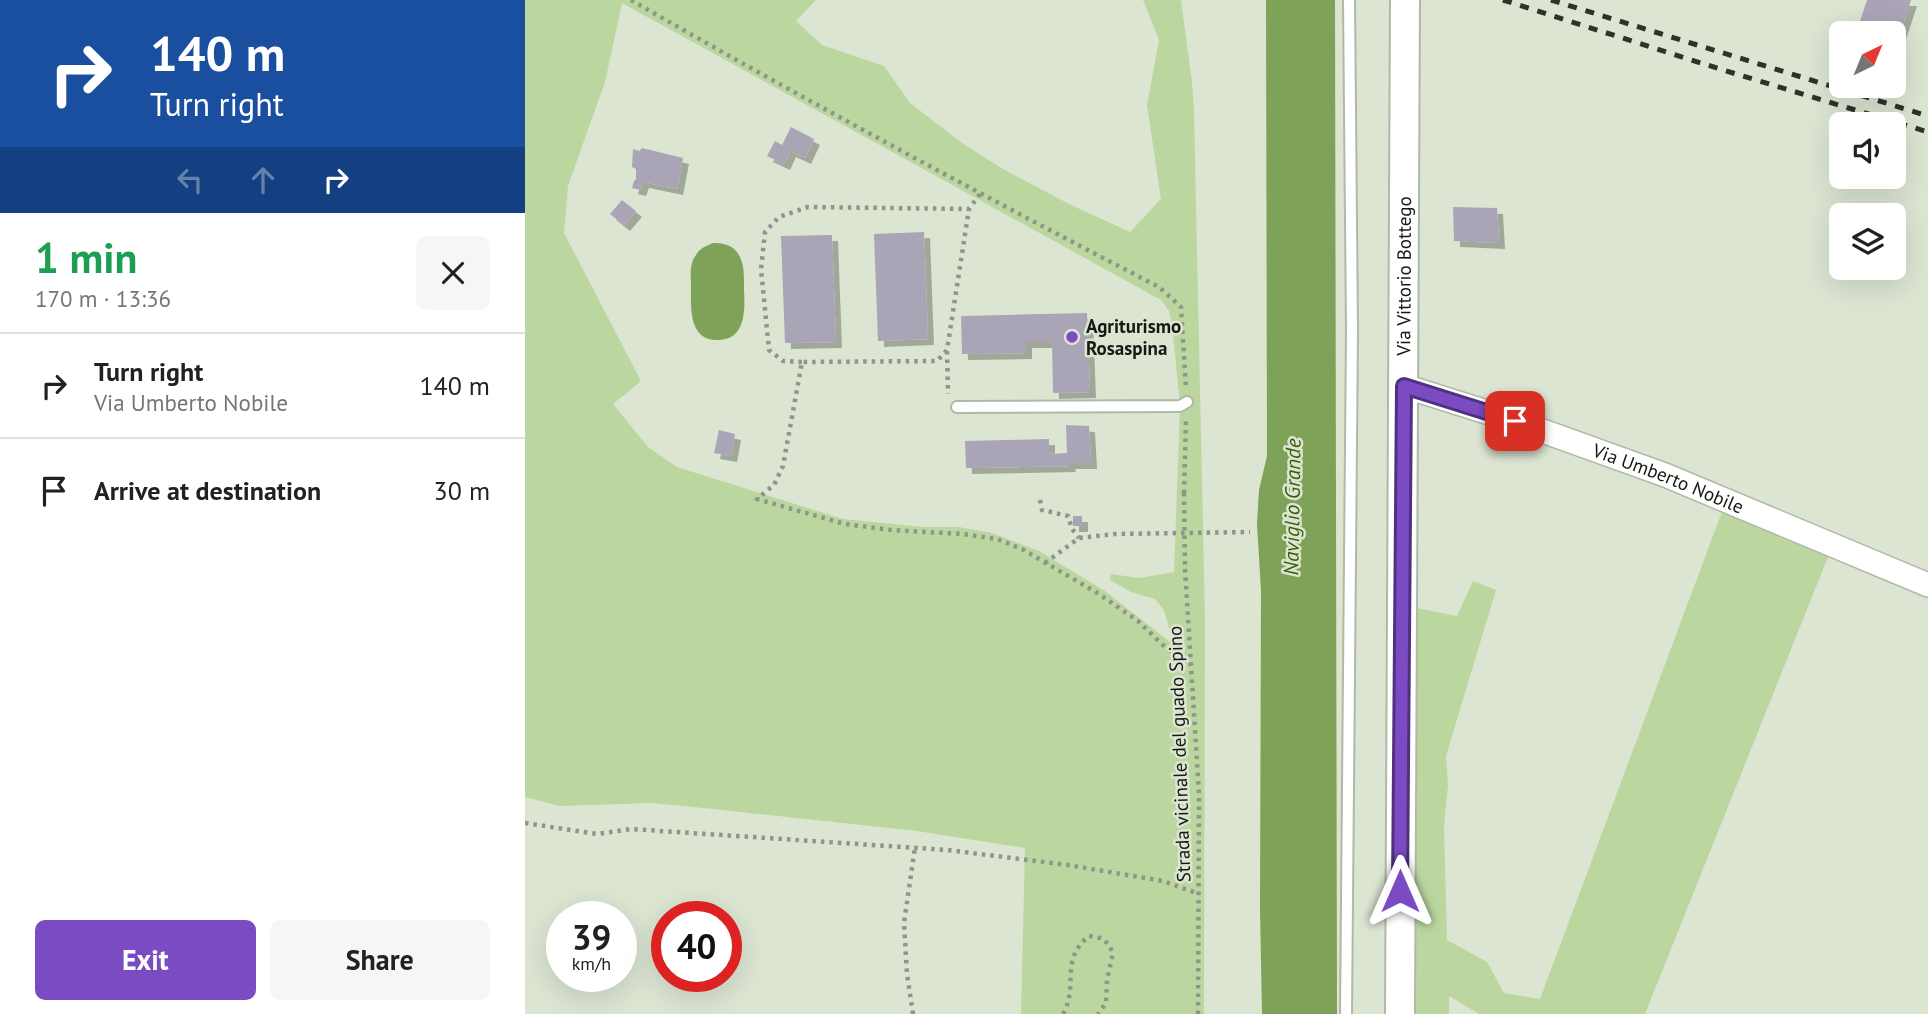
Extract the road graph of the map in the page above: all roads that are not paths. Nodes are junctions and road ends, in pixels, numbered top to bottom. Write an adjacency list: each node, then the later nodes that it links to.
1 (1349, 0): 7 (lane)
2 (1405, 9): 3 (street, Via Vittorio Bottego)
3 (1404, 386): 6 (street, Via Umberto Nobile); 8 (street, Via Vittorio Bottego)
4 (1187, 402): 5 (lane)
5 (957, 407)
6 (1928, 585)
7 (1346, 1014)
8 (1400, 1014)

